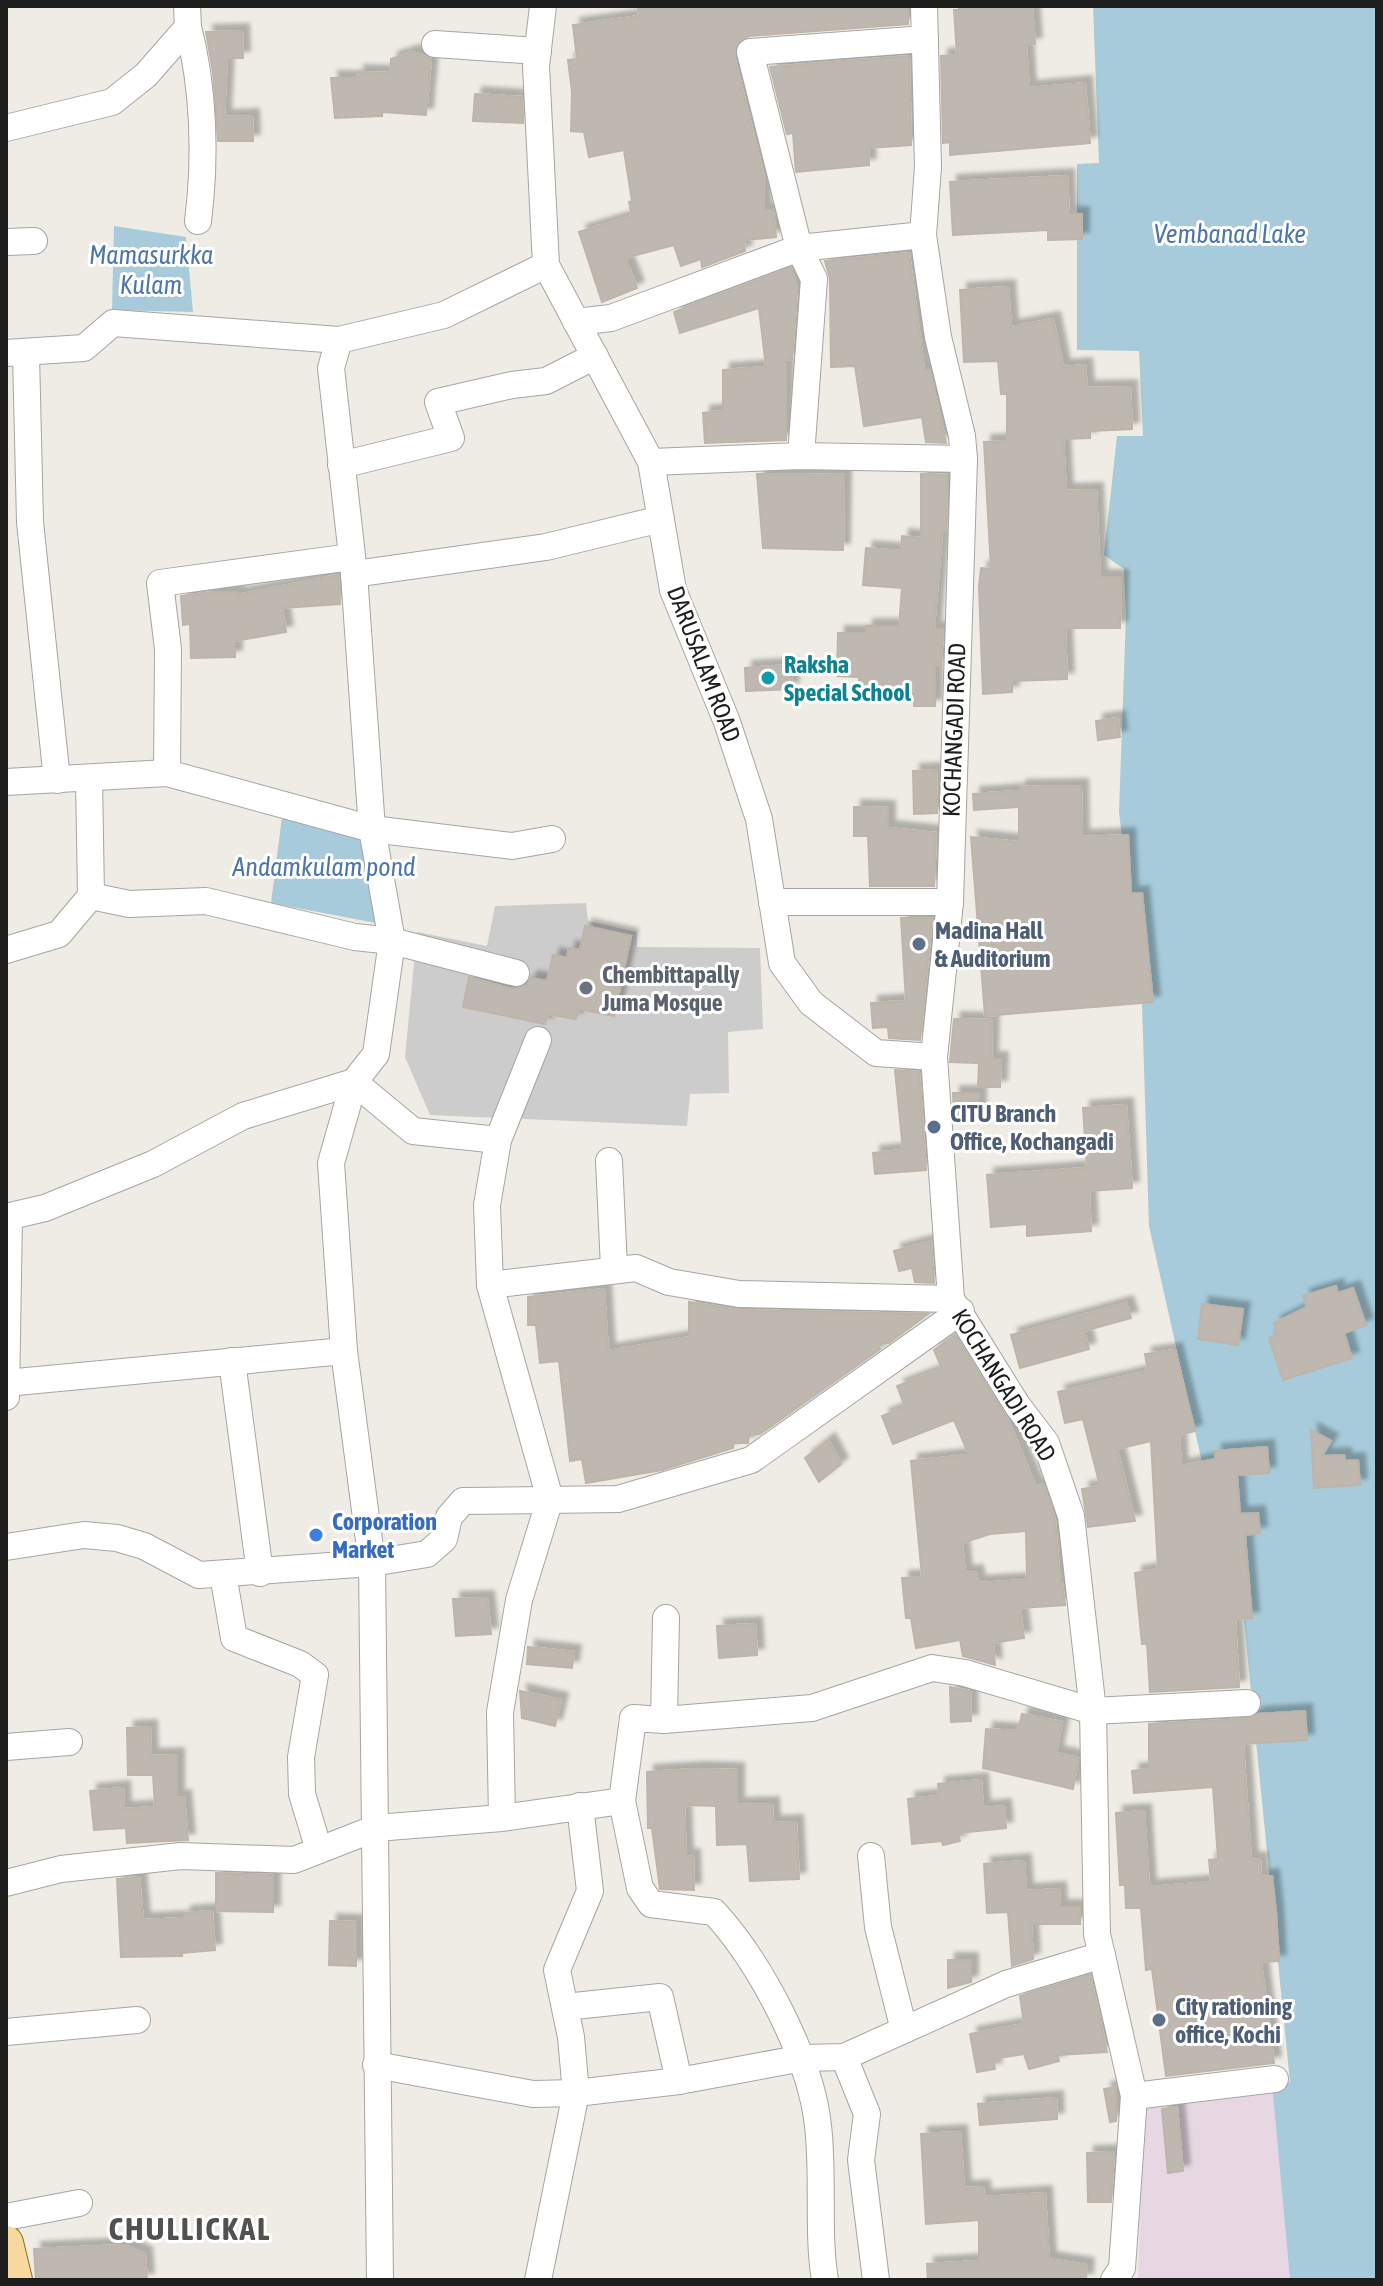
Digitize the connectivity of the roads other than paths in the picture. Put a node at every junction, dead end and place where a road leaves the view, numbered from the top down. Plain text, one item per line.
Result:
1 (543, 6) edge
2 (924, 6) edge
3 (187, 16) edge
4 (925, 39) junction
5 (435, 44) dead end
6 (538, 51) junction
7 (6, 128) edge
8 (198, 221) dead end
9 (923, 235) junction
10 (34, 241) dead end
11 (6, 242) edge
12 (799, 248) junction
13 (546, 265) junction
14 (576, 322) junction
15 (339, 340) junction
16 (16, 353) edge
17 (595, 356) junction
18 (801, 456) junction
19 (964, 459) junction
20 (651, 462) junction
21 (341, 465) junction
22 (661, 519) junction
23 (352, 566) junction
24 (167, 773) junction
25 (89, 778) junction
26 (57, 780) junction
27 (6, 782) edge
28 (372, 829) junction
29 (552, 839) dead end
30 (91, 896) junction
31 (772, 902) junction
32 (950, 902) junction
33 (392, 941) junction
34 (6, 950) edge
35 (516, 973) dead end
36 (538, 1040) dead end
37 (934, 1057) junction
38 (354, 1082) junction
39 (498, 1140) junction
40 (609, 1161) dead end
41 (8, 1217) edge
42 (614, 1268) junction
43 (490, 1285) junction
44 (956, 1305) junction
45 (344, 1351) junction
46 (232, 1361) junction
47 (6, 1383) edge
48 (6, 1401) edge
49 (550, 1499) junction
50 (6, 1547) edge
51 (372, 1563) junction
52 (260, 1573) junction
53 (223, 1574) junction
54 (666, 1618) dead end
55 (1247, 1703) dead end
56 (1093, 1711) junction
57 (664, 1720) junction
58 (69, 1742) dead end
59 (6, 1747) edge
60 (622, 1801) junction
61 (580, 1806) junction
62 (502, 1818) junction
63 (376, 1828) junction
64 (319, 1850) junction
65 (871, 1856) dead end
66 (6, 1883) edge
67 (1102, 1955) junction
68 (565, 2007) junction
69 (137, 2020) dead end
70 (904, 2030) junction
71 (6, 2032) edge
72 (844, 2057) junction
73 (803, 2058) junction
74 (376, 2065) junction
75 (1275, 2079) dead end
76 (679, 2081) junction
77 (576, 2093) junction
78 (1134, 2096) junction
79 (79, 2203) dead end
80 (6, 2217) edge
81 (6, 2243) edge
82 (15, 2280) edge
83 (380, 2280) edge
84 (538, 2280) edge
85 (825, 2280) edge
86 (876, 2280) edge
87 (1114, 2280) edge

1 - 6 street, DARUSALAM ROAD
2 - 4 street, KOCHANGADI ROAD
3 - 7 street
3 - 8 street
4 - 9 street, KOCHANGADI ROAD
4 - 12 street
5 - 6 street
6 - 13 street, DARUSALAM ROAD
9 - 12 street
9 - 19 street, KOCHANGADI ROAD
10 - 11 street
12 - 14 street
12 - 18 street
13 - 14 street, DARUSALAM ROAD
13 - 15 street
14 - 17 street, DARUSALAM ROAD
15 - 16 street
15 - 21 street
16 - 26 street
17 - 20 street, DARUSALAM ROAD
17 - 21 street
18 - 19 street
18 - 20 street
19 - 32 street, KOCHANGADI ROAD
20 - 22 street, DARUSALAM ROAD
21 - 23 street
22 - 23 street
22 - 31 street, DARUSALAM ROAD
23 - 24 street
23 - 28 street
24 - 25 street
24 - 28 street
25 - 26 street
25 - 30 street
26 - 27 street
28 - 29 street
28 - 33 street
30 - 33 street
30 - 34 street
31 - 32 street
31 - 37 street, DARUSALAM ROAD
32 - 37 street, KOCHANGADI ROAD
33 - 35 street
33 - 38 street
36 - 39 street
37 - 44 street, KOCHANGADI ROAD
38 - 39 street
38 - 41 street
38 - 45 street
39 - 43 street
40 - 42 street
41 - 47 street
42 - 43 street
42 - 44 street
43 - 49 street
44 - 49 street
44 - 56 street, KOCHANGADI ROAD
45 - 46 street
45 - 51 street
46 - 47 street
46 - 52 street
47 - 48 street
49 - 51 street
49 - 62 street
50 - 53 street
51 - 52 street
51 - 63 street
52 - 53 street
53 - 64 street
54 - 57 street
55 - 56 street
56 - 57 street
56 - 67 street, KOCHANGADI ROAD
57 - 60 street
58 - 59 street
60 - 61 street
60 - 73 street
61 - 62 street
61 - 68 street
62 - 63 street
63 - 64 street
63 - 74 street
64 - 66 street
65 - 70 street
67 - 70 street
67 - 78 street, KOCHANGADI ROAD
68 - 76 street
68 - 77 street
69 - 71 street
70 - 72 street
72 - 73 street
72 - 86 street
73 - 76 street
73 - 85 street
74 - 77 street
74 - 83 street
75 - 78 street
76 - 77 street
77 - 84 street
78 - 87 street, KOCHANGADI ROAD
79 - 80 street
81 - 82 main road

